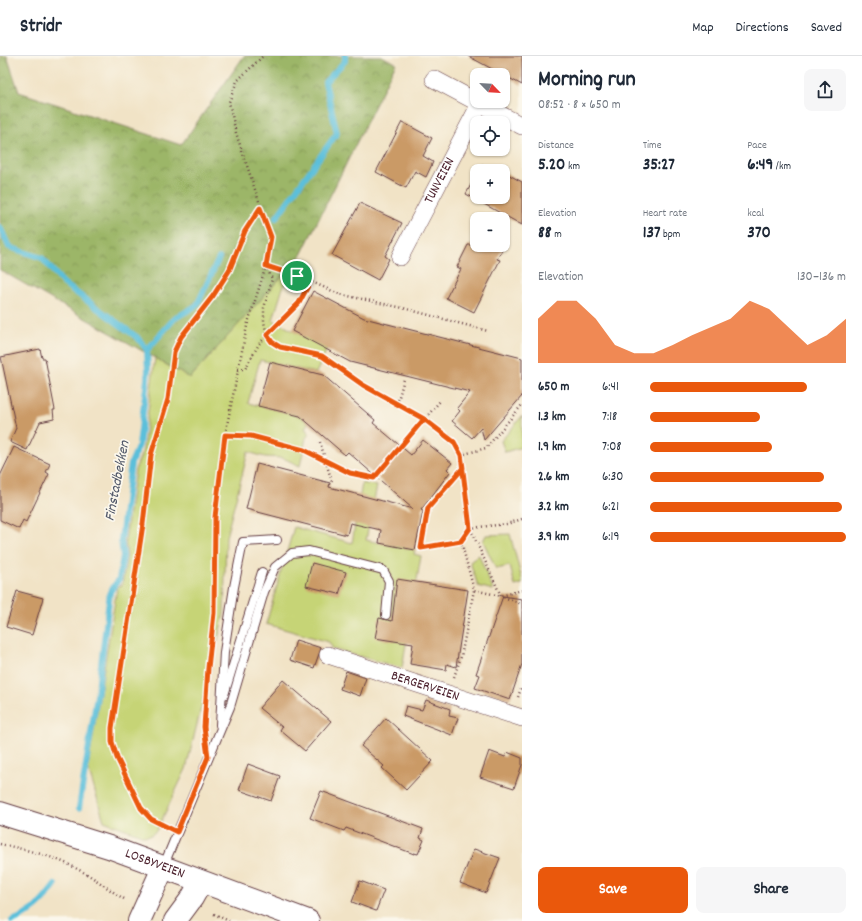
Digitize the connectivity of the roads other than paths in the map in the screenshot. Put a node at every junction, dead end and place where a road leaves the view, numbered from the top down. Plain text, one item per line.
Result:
1 (434, 79) dead end
2 (470, 99) edge
3 (478, 108) edge
4 (488, 108) edge
5 (522, 126) edge
6 (400, 257) dead end
7 (277, 540) dead end
8 (262, 572) dead end
9 (386, 615) dead end
10 (328, 655) dead end
11 (221, 704) junction
12 (522, 718) edge
13 (219, 732) junction
14 (0, 813) edge
15 (163, 868) junction
16 (201, 882) junction
17 (139, 921) edge
18 (175, 921) edge
19 (308, 921) edge

1 - 2 street
3 - 6 street, TUNVEIEN
4 - 5 street
7 - 11 lane
8 - 11 lane
9 - 13 lane
10 - 12 street, BERGERVEIEN
11 - 13 lane
13 - 15 lane
14 - 15 main road, LOSBYVEIEN
15 - 16 main road, LOSBYVEIEN
15 - 17 main road
16 - 18 main road
16 - 19 main road, LOSBYVEIEN

